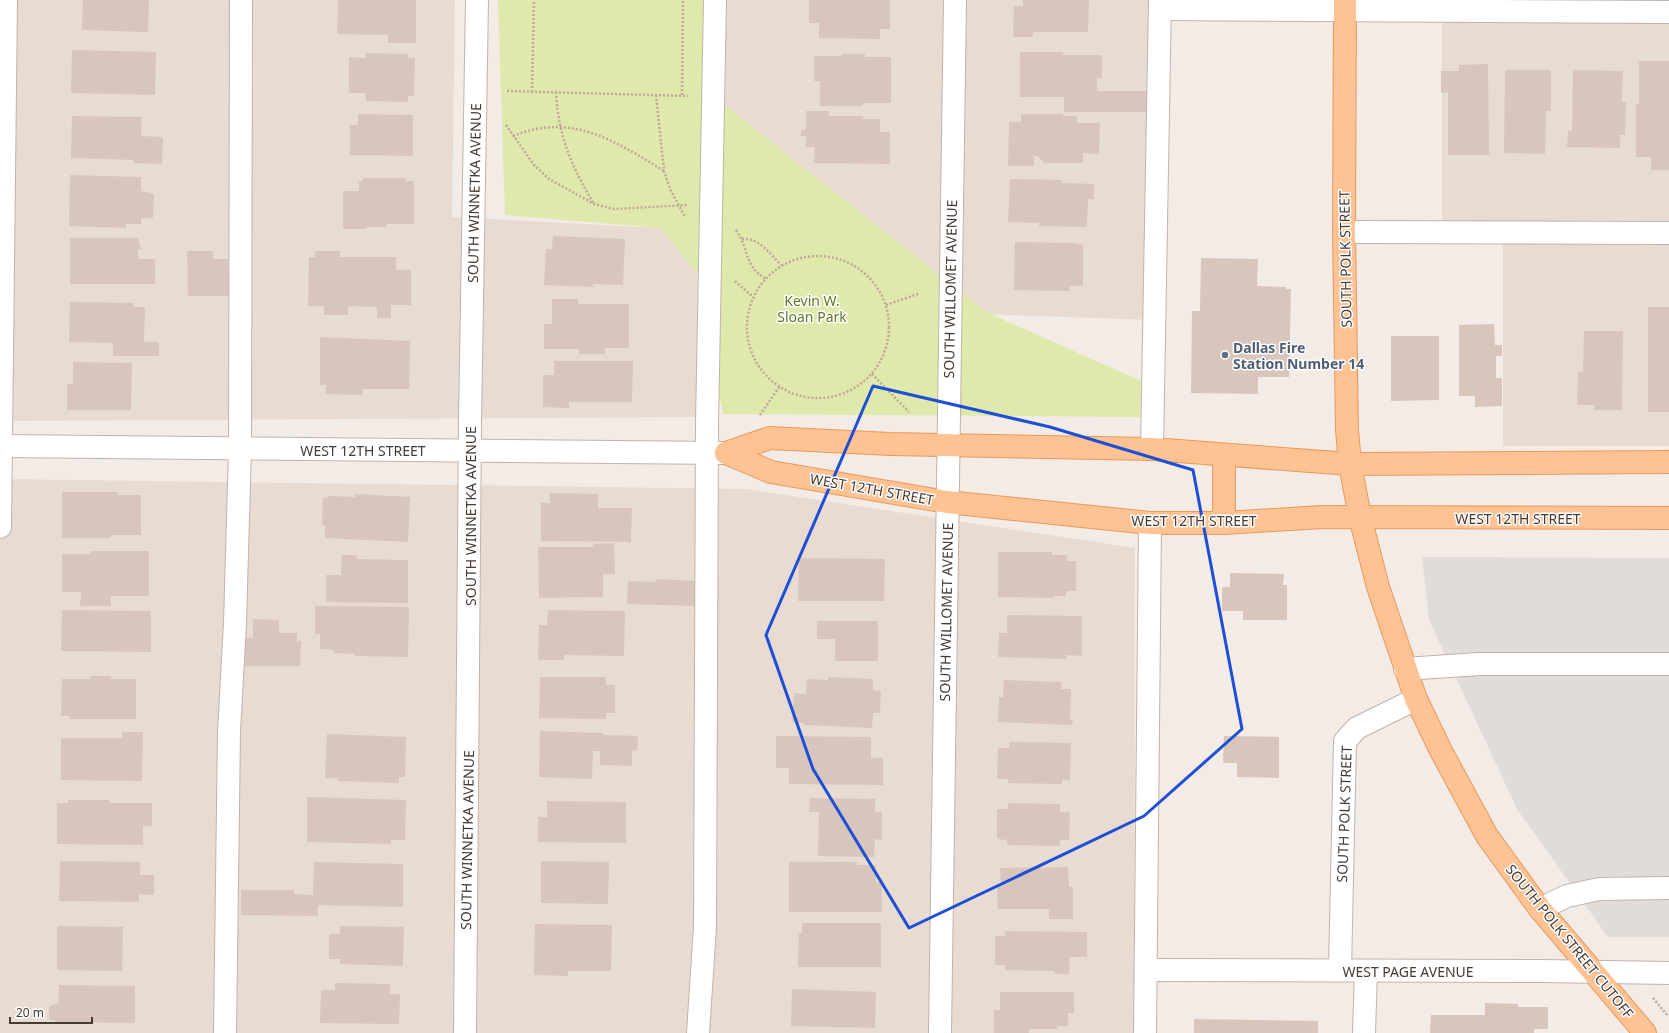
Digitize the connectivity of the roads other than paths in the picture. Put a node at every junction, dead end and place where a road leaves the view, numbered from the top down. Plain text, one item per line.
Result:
1 (6, 0) edge
2 (241, 0) edge
3 (477, 0) edge
4 (715, 0) edge
5 (955, 0) edge
6 (1160, 4) edge
7 (1345, 5) edge
8 (1669, 12) edge
9 (1344, 232) junction
10 (1669, 232) edge
11 (948, 445) junction
12 (1, 446) edge
13 (240, 449) junction
14 (470, 450) junction
15 (1152, 450) junction
16 (717, 452) junction
17 (1224, 455) junction
18 (1669, 462) edge
19 (1350, 464) junction
20 (947, 502) junction
21 (1360, 517) junction
22 (1669, 518) edge
23 (1150, 522) junction
24 (1224, 522) junction
25 (0, 527) edge
26 (1669, 664) edge
27 (1405, 669) junction
28 (1416, 699) junction
29 (1669, 888) edge
30 (1540, 909) junction
31 (1146, 970) junction
32 (1340, 970) junction
33 (1366, 971) junction
34 (1592, 972) junction
35 (1669, 974) edge
36 (225, 1033) edge
37 (465, 1033) edge
38 (698, 1033) edge
39 (940, 1033) edge
40 (1145, 1033) edge
41 (1364, 1033) edge
42 (1645, 1033) edge

1 - 12 street
2 - 13 street
3 - 14 street, SOUTH WINNETKA AVENUE
4 - 16 street
5 - 11 street, SOUTH WILLOMET AVENUE
6 - 7 street
6 - 15 street
7 - 8 street
7 - 9 main road, SOUTH POLK STREET
9 - 10 street
9 - 19 main road, SOUTH POLK STREET
11 - 15 main road, WEST 12TH STREET
11 - 16 main road, WEST 12TH STREET
11 - 20 street, SOUTH WILLOMET AVENUE
12 - 13 street, WEST 12TH STREET
12 - 25 street
13 - 14 street, WEST 12TH STREET
13 - 36 street
14 - 16 street, WEST 12TH STREET
14 - 37 street, SOUTH WINNETKA AVENUE
15 - 17 main road, WEST 12TH STREET
16 - 20 main road, WEST 12TH STREET
16 - 38 street
17 - 19 main road, WEST 12TH STREET
17 - 24 main road
18 - 19 main road, WEST 12TH STREET
19 - 21 main road, SOUTH POLK STREET
20 - 23 main road, WEST 12TH STREET
20 - 39 street, SOUTH WILLOMET AVENUE
21 - 22 main road, WEST 12TH STREET
21 - 24 main road, WEST 12TH STREET
21 - 27 main road, SOUTH POLK STREET CUTOFF
23 - 24 main road, WEST 12TH STREET
23 - 31 street
26 - 27 street
27 - 28 main road, SOUTH POLK STREET CUTOFF
28 - 30 main road, SOUTH POLK STREET CUTOFF
28 - 32 street, SOUTH POLK STREET
29 - 30 street
30 - 34 main road, SOUTH POLK STREET CUTOFF
31 - 32 street, WEST PAGE AVENUE
31 - 40 street
32 - 33 street, WEST PAGE AVENUE
33 - 34 street, WEST PAGE AVENUE
33 - 41 street
34 - 35 street, WEST PAGE AVENUE
34 - 42 main road, SOUTH POLK STREET CUTOFF

